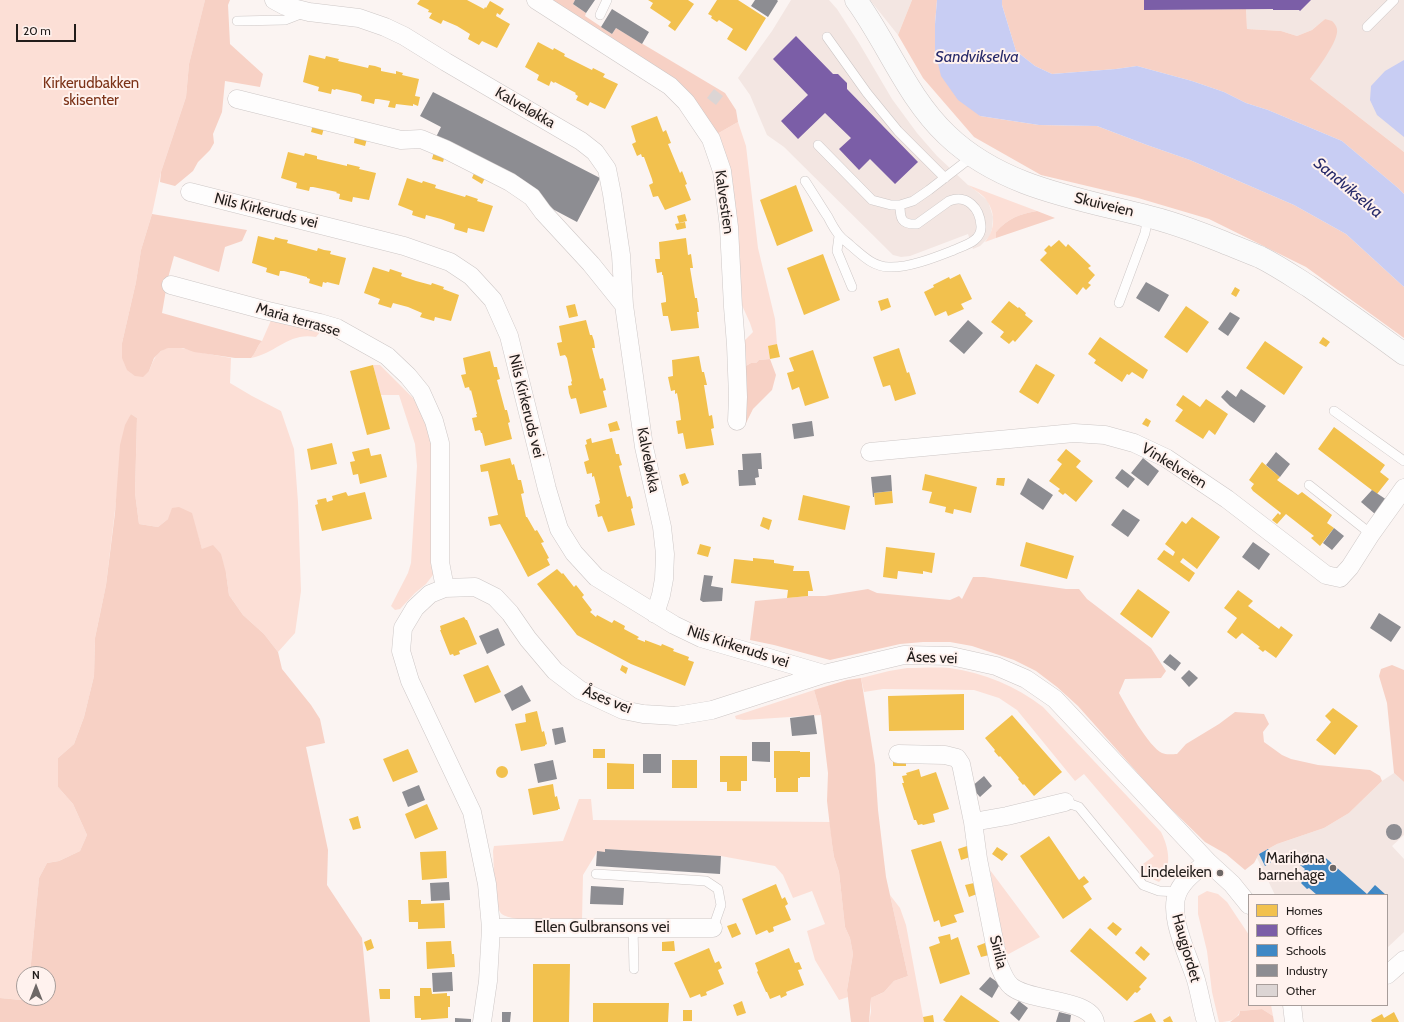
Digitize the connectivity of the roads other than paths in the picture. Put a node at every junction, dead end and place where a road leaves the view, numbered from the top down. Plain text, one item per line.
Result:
1 (274, 0) edge
2 (536, 0) edge
3 (607, 0) edge
4 (856, 0) edge
5 (1394, 0) edge
6 (308, 12) junction
7 (600, 14) dead end
8 (237, 20) dead end
9 (1367, 27) dead end
10 (827, 37) dead end
11 (237, 99) dead end
12 (818, 145) dead end
13 (972, 156) junction
14 (945, 178) junction
15 (805, 181) dead end
16 (190, 192) dead end
17 (900, 205) junction
18 (1148, 216) junction
19 (839, 236) junction
20 (172, 285) dead end
21 (852, 287) dead end
22 (1119, 303) dead end
23 (624, 305) junction
24 (1404, 354) edge
25 (1334, 410) dead end
26 (737, 420) dead end
27 (870, 452) dead end
28 (1404, 461) edge
29 (1309, 485) dead end
30 (1404, 488) edge
31 (1371, 534) junction
32 (445, 588) junction
33 (655, 614) junction
34 (824, 674) junction
35 (898, 754) dead end
36 (1066, 802) joint
37 (973, 822) junction
38 (1208, 862) junction
39 (596, 874) dead end
40 (1178, 892) junction
41 (1248, 904) edge
42 (491, 928) junction
43 (633, 928) junction
44 (713, 928) joint
45 (1404, 960) edge
46 (634, 969) dead end
47 (1388, 974) edge
48 (1292, 1006) edge
49 (482, 1022) edge
50 (1096, 1022) edge
51 (1206, 1022) edge
52 (1294, 1022) edge

1 - 6 street
2 - 26 street, Kalvestien
3 - 7 lane
4 - 13 main road, Skuiveien
5 - 9 lane
6 - 8 lane
6 - 23 street, Kalveløkka
10 - 14 lane
11 - 23 street
12 - 17 lane
13 - 14 lane
13 - 18 main road, Skuiveien
14 - 17 lane
15 - 19 lane
16 - 33 street, Nils Kirkeruds vei
17 - 19 lane
18 - 22 lane
18 - 24 main road, Skuiveien
19 - 21 lane
20 - 32 street, Maria terrasse
23 - 33 street, Kalveløkka
25 - 28 lane
27 - 31 street, Vinkelveien
29 - 31 lane
30 - 31 street, Vinkelveien
32 - 34 street, Åses vei
32 - 42 street, Åses vei
33 - 34 street, Nils Kirkeruds vei
34 - 38 street, Åses vei
35 - 37 street, Sirilia
36 - 37 street
36 - 40 lane
37 - 50 street, Sirilia
38 - 40 street, Haugjordet
38 - 41 street, Åses vei
39 - 44 lane
40 - 51 street, Haugjordet
42 - 43 street, Ellen Gulbransons vei
42 - 49 street, Åses vei
43 - 44 street, Ellen Gulbransons vei
43 - 46 lane
45 - 47 street
48 - 52 street

